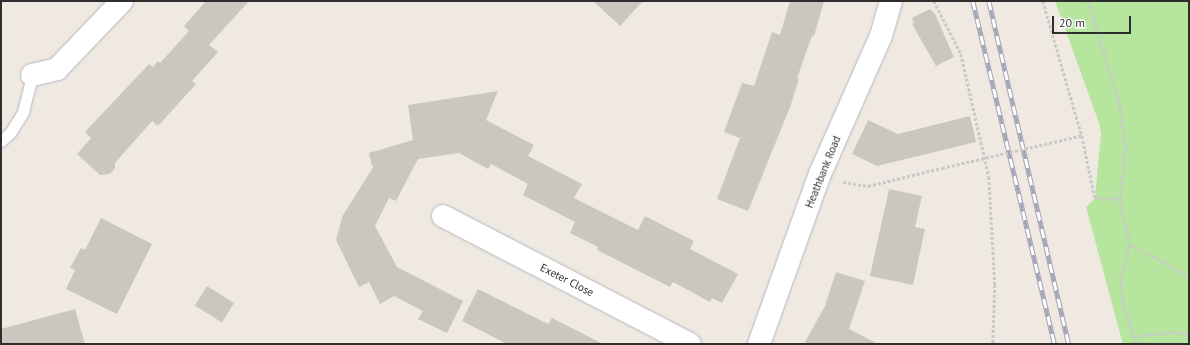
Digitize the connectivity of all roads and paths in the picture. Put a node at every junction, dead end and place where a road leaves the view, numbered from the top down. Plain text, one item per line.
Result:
1 (122, 1) edge
2 (890, 1) edge
3 (934, 1) edge
4 (1043, 1) edge
5 (1088, 1) edge
6 (32, 75) joint
7 (1080, 136) junction
8 (1, 141) edge
9 (840, 181) dead end
10 (1120, 199) junction
11 (443, 216) dead end
12 (1130, 244) junction
13 (1189, 276) edge
14 (1189, 335) edge
15 (1134, 336) junction
16 (690, 344) edge
17 (759, 344) edge
18 (993, 344) edge
19 (1137, 344) edge

1 - 6 street
2 - 17 street, Heathbank Road
3 - 18 path
4 - 7 path
5 - 10 path
6 - 8 lane
7 - 9 path, bridge
7 - 10 path
10 - 12 path
11 - 16 street, Exeter Close
12 - 13 path
12 - 15 path
14 - 15 path
15 - 19 path

